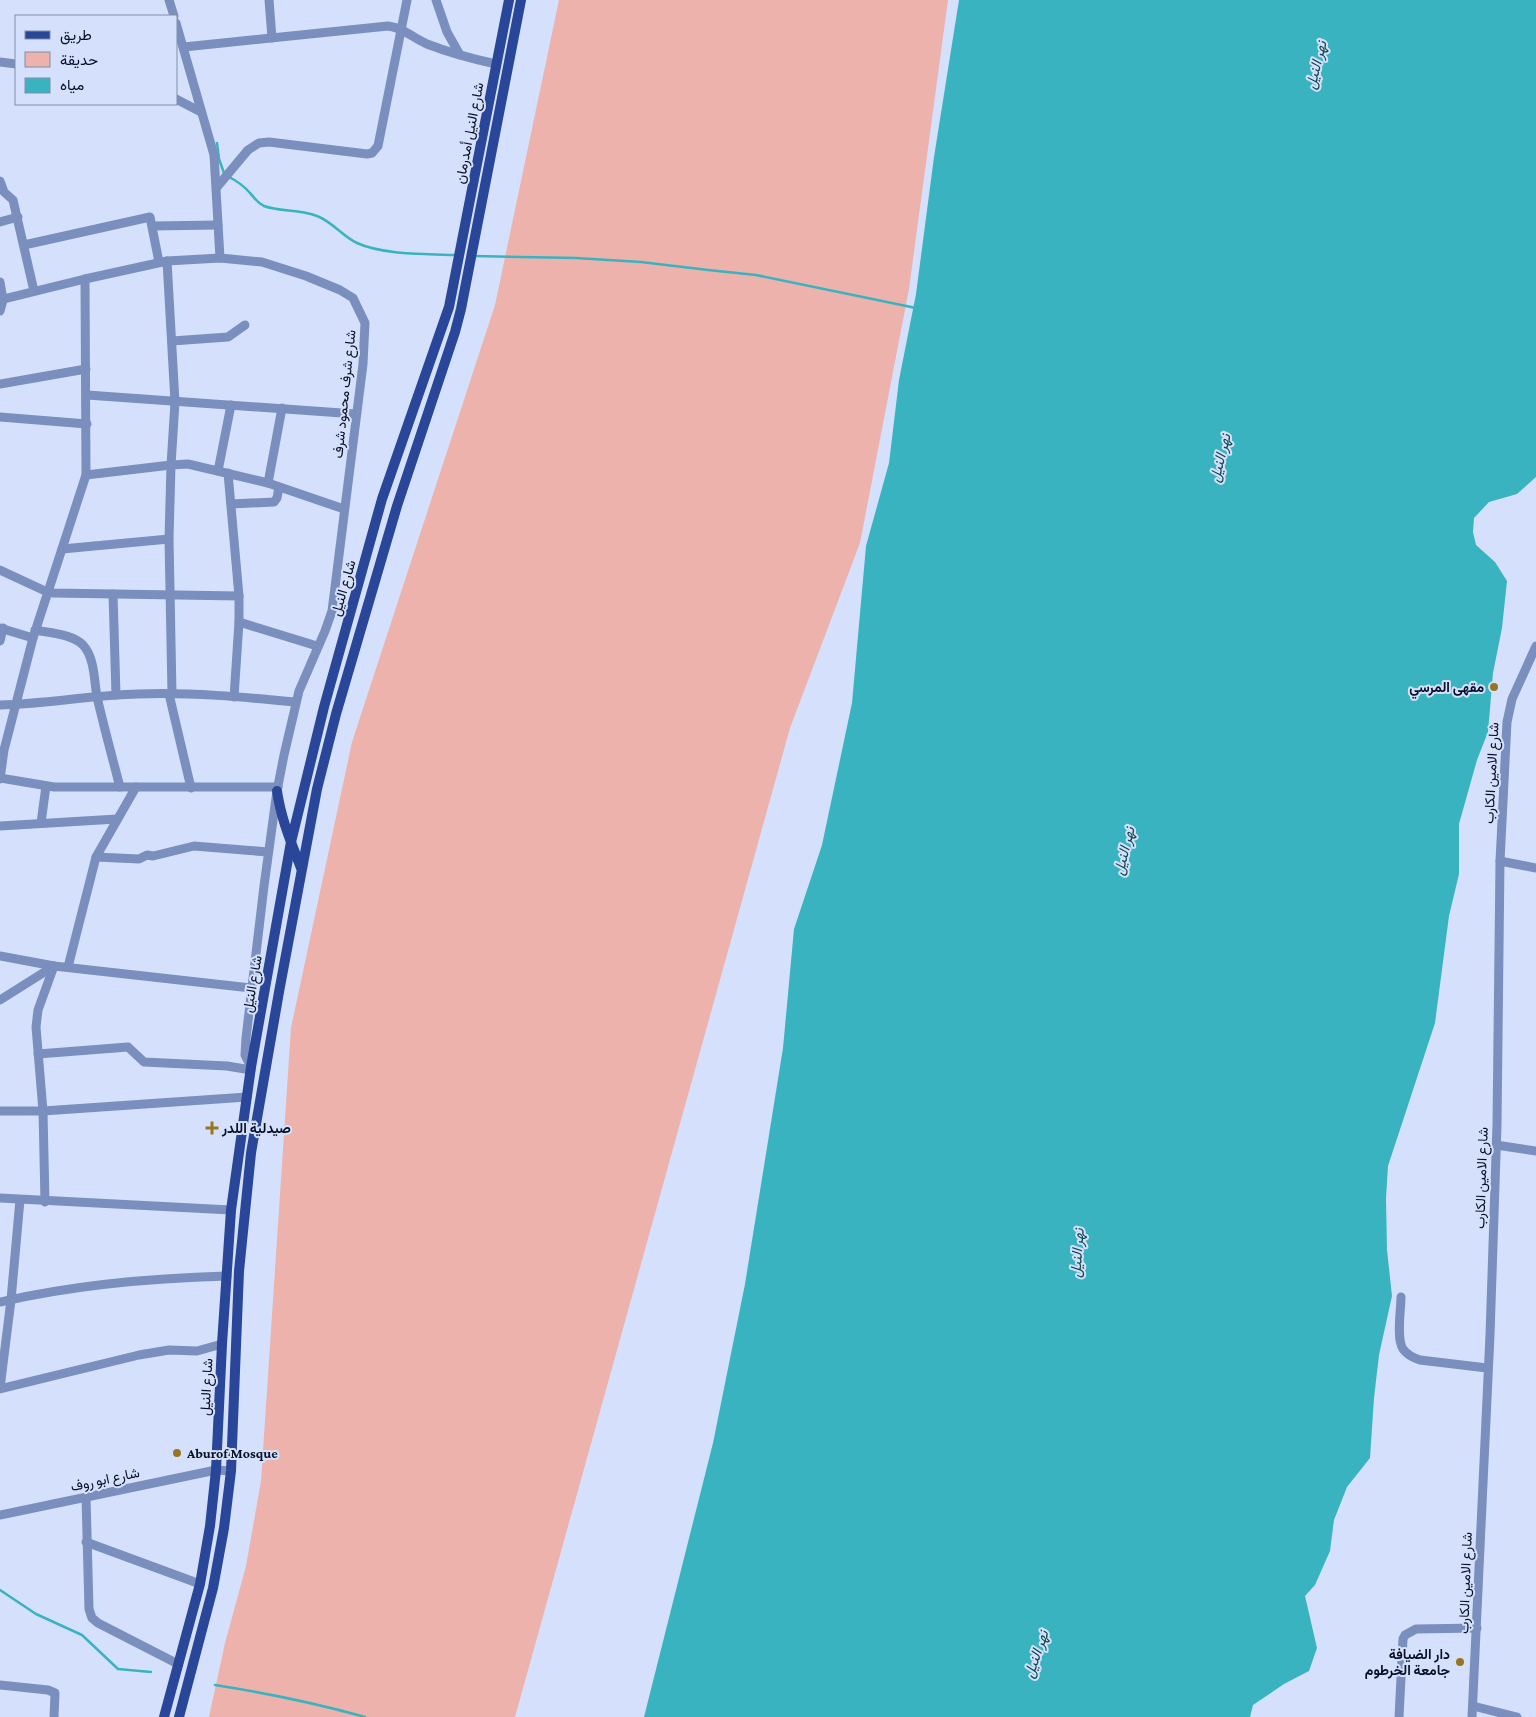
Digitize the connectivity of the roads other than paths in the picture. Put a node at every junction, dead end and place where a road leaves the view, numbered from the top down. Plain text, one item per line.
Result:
1 (169, 0) edge
2 (269, 0) edge
3 (407, 0) edge
4 (436, 0) edge
5 (509, 0) edge
6 (520, 0) edge
7 (174, 15) edge
8 (178, 29) edge
9 (401, 29) junction
10 (272, 38) junction
11 (184, 47) junction
12 (460, 55) junction
13 (0, 62) edge
14 (15, 64) edge
15 (496, 64) junction
16 (178, 100) edge
17 (201, 112) junction
18 (0, 181) edge
19 (217, 187) junction
20 (18, 217) junction
21 (0, 222) edge
22 (218, 225) junction
23 (153, 226) junction
24 (24, 245) junction
25 (220, 258) junction
26 (163, 261) junction
27 (457, 272) joint
28 (85, 279) junction
29 (0, 282) edge
30 (34, 291) junction
31 (1, 300) edge
32 (0, 311) edge
33 (245, 325) dead end
34 (172, 341) junction
35 (86, 368) junction
36 (0, 384) edge
37 (87, 395) junction
38 (175, 402) junction
39 (231, 405) junction
40 (282, 408) junction
41 (356, 414) junction
42 (0, 417) edge
43 (86, 424) junction
44 (171, 465) junction
45 (218, 471) junction
46 (228, 473) junction
47 (86, 475) junction
48 (268, 483) junction
49 (280, 487) junction
50 (231, 504) junction
51 (344, 509) junction
52 (169, 538) junction
53 (62, 549) junction
54 (0, 570) edge
55 (47, 592) junction
56 (113, 594) junction
57 (170, 595) junction
58 (239, 596) junction
59 (239, 622) junction
60 (1, 628) edge
61 (34, 634) junction
62 (0, 641) edge
63 (317, 646) junction
64 (1536, 646) edge
65 (171, 694) junction
66 (116, 695) junction
67 (97, 697) junction
68 (234, 697) junction
69 (295, 702) junction
70 (0, 705) edge
71 (14, 705) junction
72 (2, 750) edge
73 (0, 778) edge
74 (46, 786) junction
75 (120, 787) junction
76 (136, 787) junction
77 (191, 788) junction
78 (277, 789) junction
79 (117, 819) junction
80 (41, 823) junction
81 (0, 826) edge
82 (291, 842) junction
83 (268, 852) junction
84 (96, 857) junction
85 (1500, 861) junction
86 (1536, 868) edge
87 (302, 869) junction
88 (0, 956) edge
89 (54, 966) junction
90 (68, 967) junction
91 (251, 988) junction
92 (0, 1000) edge
93 (38, 1054) junction
94 (251, 1068) junction
95 (247, 1097) junction
96 (0, 1111) edge
97 (43, 1111) junction
98 (1496, 1145) junction
99 (1536, 1151) edge
100 (0, 1198) edge
101 (20, 1200) junction
102 (45, 1202) junction
103 (231, 1210) junction
104 (226, 1276) junction
105 (1402, 1297) dead end
106 (11, 1300) junction
107 (0, 1302) edge
108 (222, 1344) junction
109 (1487, 1368) junction
110 (0, 1388) edge
111 (216, 1470) junction
112 (231, 1471) junction
113 (86, 1497) junction
114 (0, 1515) edge
115 (86, 1542) junction
116 (200, 1584) junction
117 (1477, 1628) junction
118 (178, 1664) junction
119 (0, 1684) edge
120 (1473, 1706) junction
121 (54, 1717) edge
122 (164, 1717) edge
123 (179, 1717) edge
124 (1399, 1717) edge
125 (1472, 1717) edge
126 (1517, 1717) edge

1 - 7 street
2 - 10 street
3 - 9 street
4 - 12 street
5 - 15 main road, شارع النيل أمدرمان
6 - 87 main road, شارع النيل
8 - 11 street
9 - 10 street
9 - 12 street
9 - 19 street
10 - 11 street
11 - 17 street
12 - 15 street
13 - 14 street
15 - 27 main road, شارع النيل أمدرمان
16 - 17 street
17 - 19 street
18 - 20 street
19 - 22 street
20 - 21 street
20 - 24 street
22 - 23 street
22 - 25 street
23 - 24 street
23 - 26 street
24 - 30 street
25 - 26 street, شارع شرف محمود شرف
25 - 41 street, شارع شرف محمود شرف
26 - 28 street, شارع شرف محمود شرف
26 - 34 street
27 - 82 main road, شارع النيل
28 - 30 street, شارع شرف محمود شرف
28 - 35 street
29 - 31 street
30 - 31 street, شارع شرف محمود شرف
31 - 32 street
33 - 34 street
34 - 38 street
35 - 36 street
35 - 37 street
37 - 38 street
37 - 43 street
38 - 39 street
38 - 44 street
39 - 40 street
39 - 45 street
40 - 41 street
40 - 48 street
41 - 51 street, شارع شرف محمود شرف
42 - 43 street
43 - 47 street
44 - 45 street
44 - 47 street
44 - 52 street
45 - 46 street
46 - 48 street
46 - 50 street
47 - 53 street
48 - 49 street
49 - 50 street
49 - 51 street
50 - 58 street
51 - 63 street, شارع شرف محمود شرف
52 - 53 street
52 - 57 street
53 - 55 street
54 - 55 street
55 - 56 street
55 - 61 street
56 - 57 street
56 - 66 street
57 - 58 street
57 - 65 street
58 - 59 street
59 - 63 street
59 - 68 street
60 - 61 street
60 - 62 street
61 - 67 street
61 - 71 street
63 - 69 street, شارع شرف محمود شرف
64 - 85 street, شارع الامين الكارب
65 - 66 street
65 - 68 street
65 - 77 street
66 - 67 street
67 - 71 street
67 - 75 street
68 - 69 street
69 - 78 street, شارع شرف محمود شرف
70 - 71 street
71 - 72 street
72 - 73 street
73 - 74 street
74 - 75 street
74 - 80 street
75 - 76 street
76 - 77 street
76 - 79 street
77 - 78 street
78 - 82 main road
78 - 83 street, شارع شرف محمود شرف
79 - 80 street
79 - 84 street
80 - 81 street
82 - 87 main road
82 - 94 main road, شارع النيل
83 - 84 street
83 - 91 street, شارع شرف محمود شرف
84 - 90 street
85 - 86 street
85 - 98 street, شارع الامين الكارب
87 - 112 main road, شارع النيل
88 - 89 street
89 - 90 street
89 - 92 street
89 - 93 street
90 - 91 street
91 - 94 street, شارع شرف محمود شرف
93 - 94 street
93 - 97 street
94 - 95 main road, شارع النيل
95 - 97 street
95 - 103 main road, شارع النيل
96 - 97 street
97 - 102 street
98 - 99 street
98 - 109 street, شارع الامين الكارب
100 - 101 street
101 - 102 street
101 - 106 street
102 - 103 street
103 - 104 main road, شارع النيل
104 - 106 street
104 - 108 main road, شارع النيل
105 - 109 street
106 - 107 street
106 - 110 street
108 - 110 street
108 - 111 main road, شارع النيل
109 - 117 street, شارع الامين الكارب
111 - 112 street, شارع ابو روف
111 - 113 street, شارع ابو روف
111 - 116 main road, شارع النيل
112 - 123 main road, شارع النيل
113 - 114 street, شارع ابو روف
113 - 115 street
115 - 116 street
115 - 118 street
116 - 118 main road, شارع النيل
117 - 120 street, شارع الامين الكارب
117 - 124 street
118 - 122 main road, شارع النيل
119 - 121 street
120 - 125 street, شارع الامين الكارب
120 - 126 street

